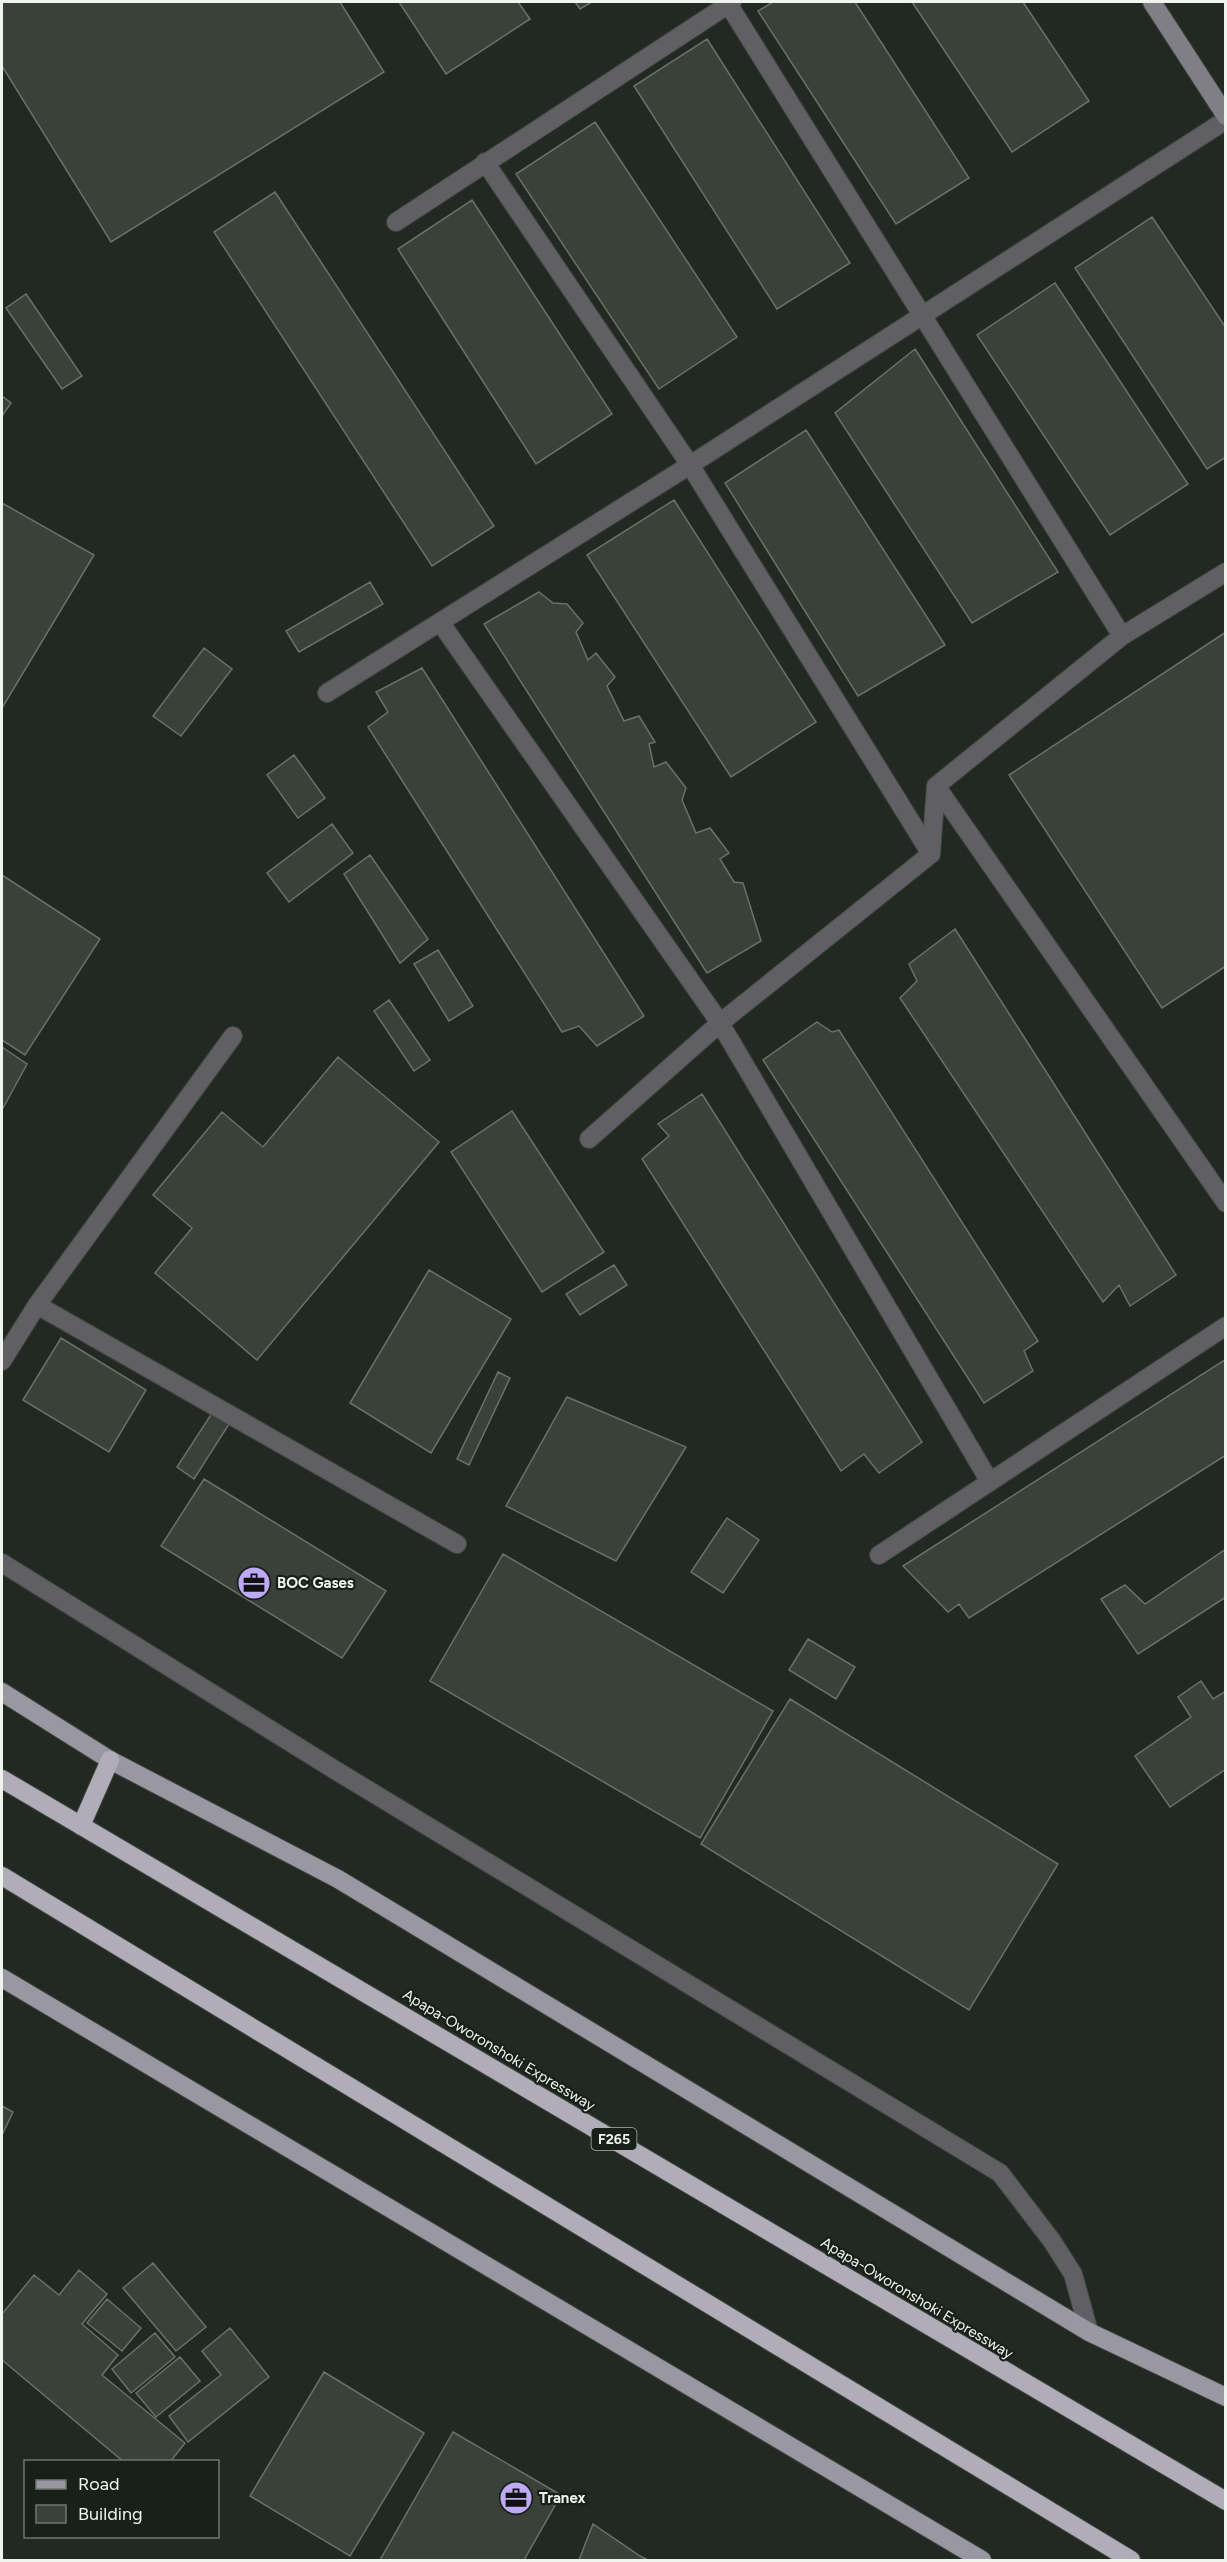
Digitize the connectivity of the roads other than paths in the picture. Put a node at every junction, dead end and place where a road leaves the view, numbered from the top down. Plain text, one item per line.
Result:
1 (729, 2) edge
2 (1152, 2) edge
3 (1226, 118) edge
4 (485, 162) junction
5 (396, 222) dead end
6 (923, 315) junction
7 (690, 465) junction
8 (1226, 572) edge
9 (440, 622) junction
10 (1122, 636) junction
11 (327, 693) dead end
12 (936, 786) junction
13 (931, 854) junction
14 (720, 1023) junction
15 (233, 1036) dead end
16 (589, 1139) dead end
17 (1226, 1203) edge
18 (37, 1305) junction
19 (1226, 1326) edge
20 (2, 1361) edge
21 (990, 1482) junction
22 (458, 1544) dead end
23 (879, 1555) dead end
24 (2, 1563) edge
25 (2, 1692) edge
26 (110, 1760) junction
27 (2, 1779) edge
28 (81, 1826) junction
29 (2, 1876) edge
30 (2, 1978) edge
31 (1089, 2332) junction
32 (1226, 2397) edge
33 (1226, 2500) edge
34 (982, 2560) edge
35 (1131, 2560) edge

1 - 4 lane
1 - 6 lane
2 - 3 street
3 - 6 lane
4 - 5 lane
4 - 7 lane
6 - 7 lane
6 - 10 lane
7 - 9 lane
7 - 13 lane
8 - 10 lane
9 - 11 lane
9 - 14 lane
10 - 12 lane
12 - 13 lane
12 - 17 lane
13 - 14 lane
14 - 16 lane
14 - 21 lane
15 - 18 lane
18 - 20 lane
18 - 22 lane
19 - 21 lane
21 - 23 lane
24 - 31 lane
25 - 26 main road
26 - 28 highway
26 - 31 main road
27 - 28 highway, Apapa-Oworonshoki Expressway / F265
28 - 33 highway, Apapa-Oworonshoki Expressway / F265
29 - 35 highway
30 - 34 main road
31 - 32 main road

